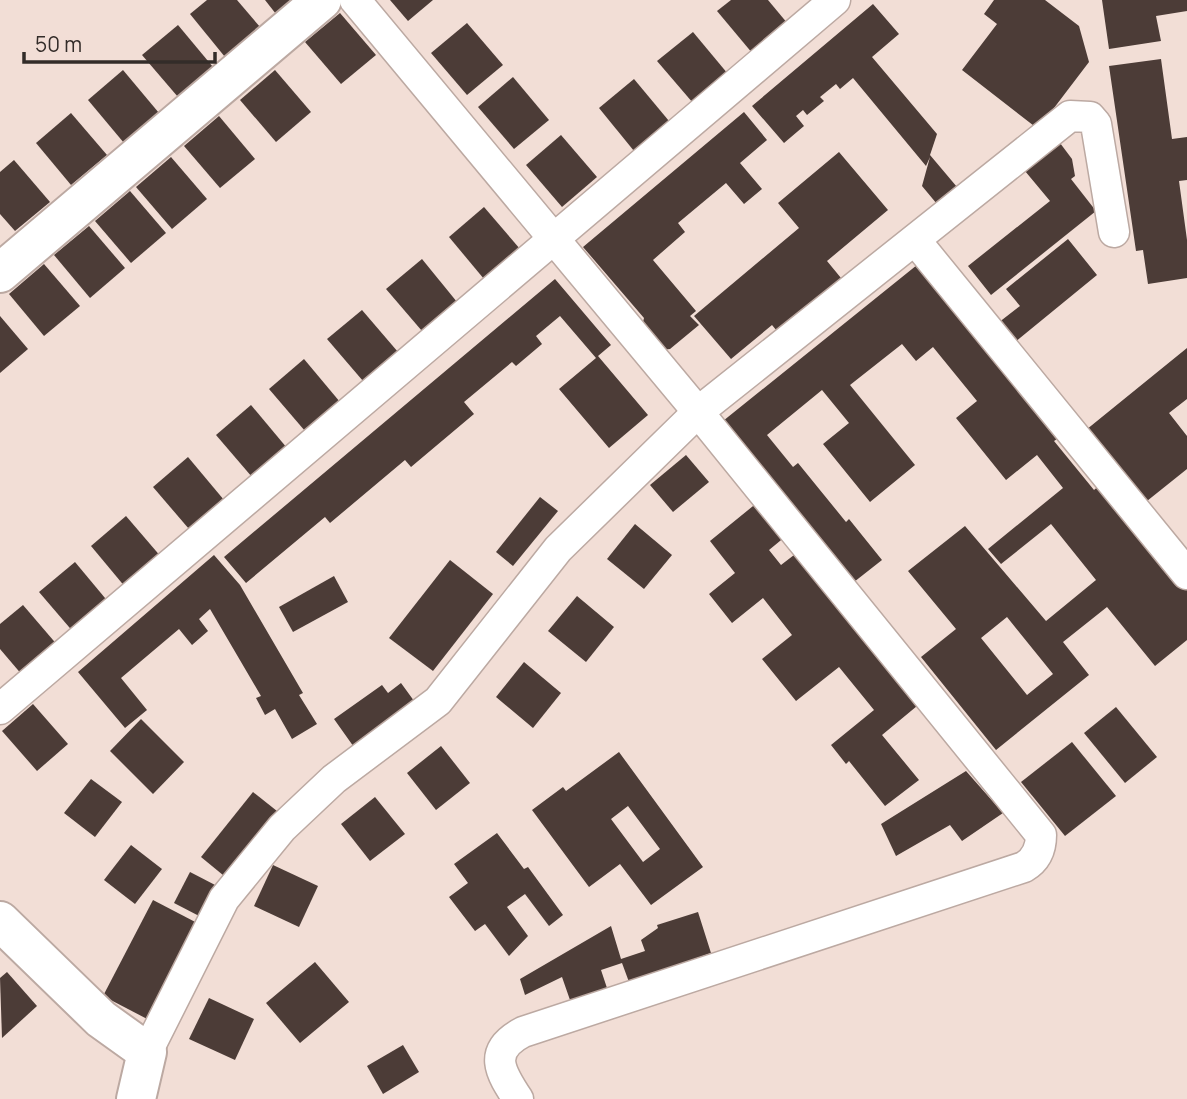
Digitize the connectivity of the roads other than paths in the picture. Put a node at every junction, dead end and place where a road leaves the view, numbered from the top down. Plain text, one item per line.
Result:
1 (321, 0) edge
2 (355, 0) edge
3 (835, 0) edge
4 (1114, 232) dead end
5 (553, 240) junction
6 (915, 240) junction
7 (0, 273) edge
8 (698, 412) junction
9 (1187, 574) edge
10 (0, 709) edge
11 (0, 921) edge
12 (147, 1052) junction
13 (136, 1099) edge
14 (519, 1099) edge

1 - 7 street
2 - 5 street
3 - 5 street
4 - 6 street
5 - 8 street
5 - 10 street
6 - 8 street
6 - 9 street
8 - 12 street
8 - 14 street
11 - 12 street
12 - 13 street

